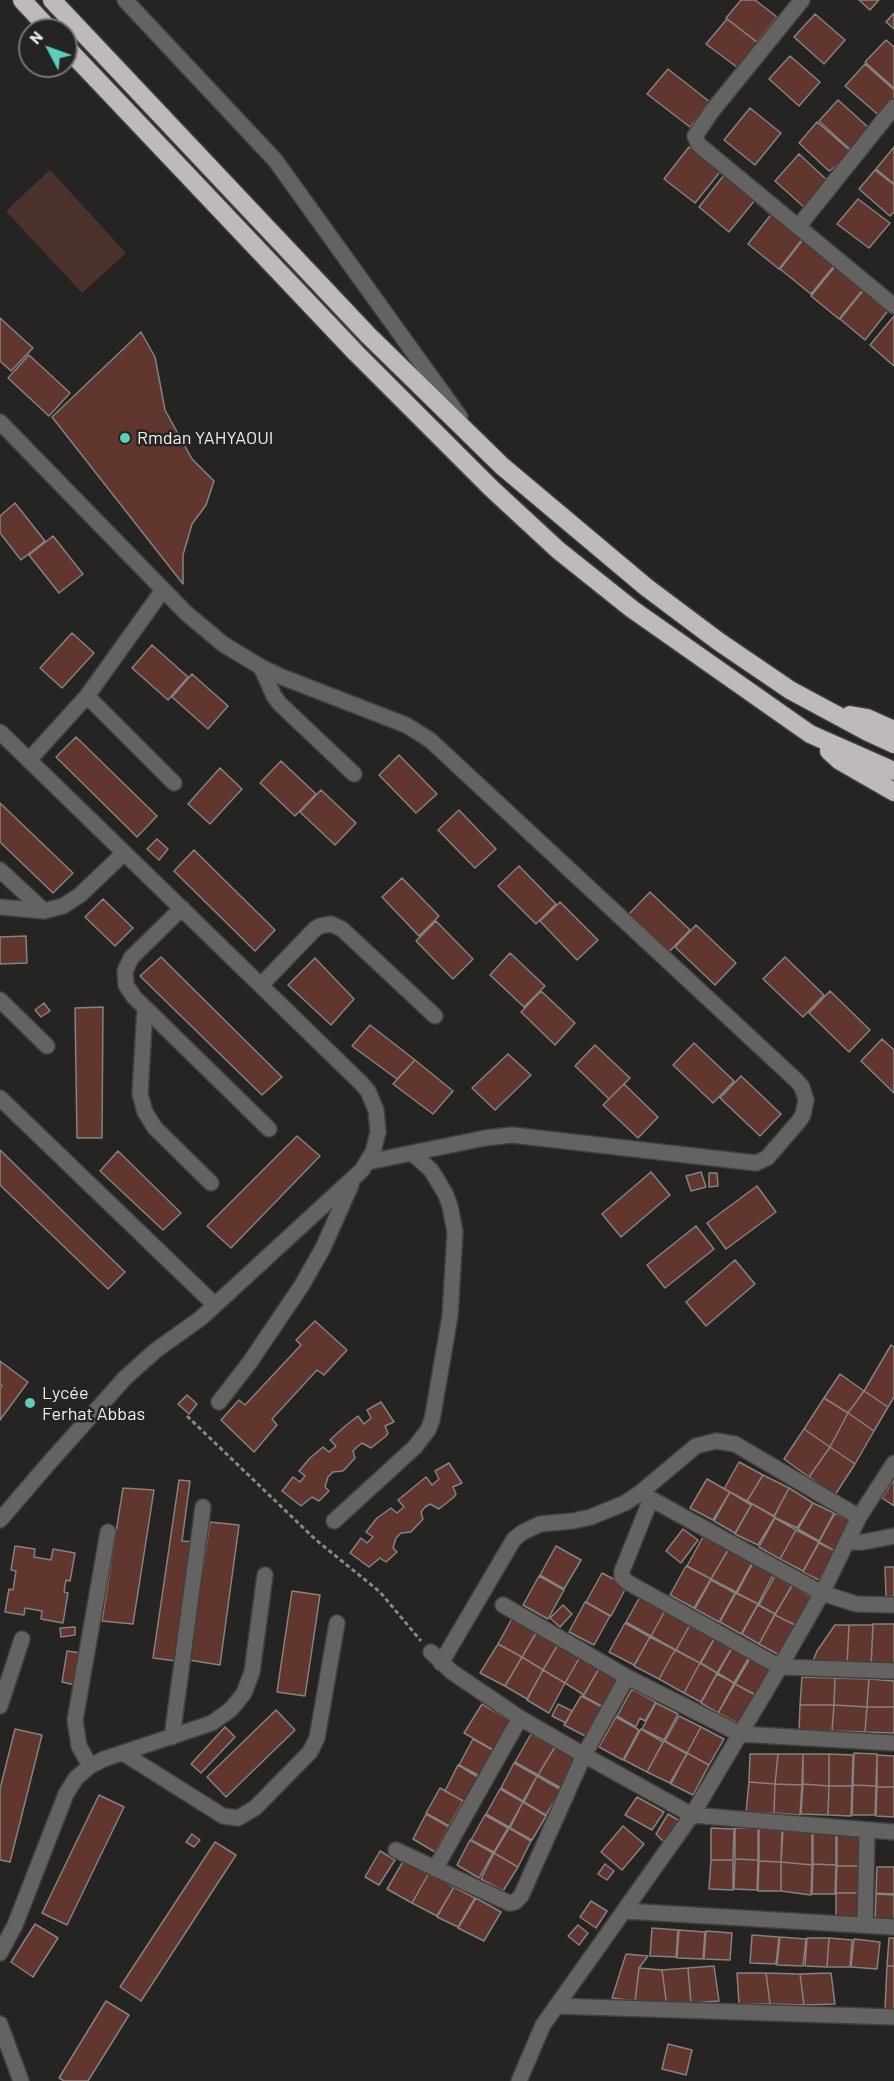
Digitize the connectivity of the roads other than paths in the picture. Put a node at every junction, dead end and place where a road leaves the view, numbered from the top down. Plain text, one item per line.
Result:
1 (22, 0) edge
2 (52, 0) edge
3 (125, 0) edge
4 (802, 0) edge
5 (39, 18) edge
6 (78, 60) edge
7 (894, 107) edge
8 (798, 227) junction
9 (894, 306) edge
10 (0, 422) edge
11 (481, 446) junction
12 (163, 590) junction
13 (261, 667) junction
14 (87, 696) junction
15 (824, 709) junction
16 (894, 730) edge
17 (0, 732) edge
18 (810, 734) junction
19 (894, 744) edge
20 (29, 760) junction
21 (894, 771) edge
22 (354, 774) dead end
23 (174, 783) dead end
24 (894, 792) edge
25 (124, 853) junction
26 (0, 870) edge
27 (0, 907) edge
28 (182, 908) junction
29 (44, 911) junction
30 (261, 985) junction
31 (0, 1000) edge
32 (145, 1008) junction
33 (435, 1016) dead end
34 (47, 1046) dead end
35 (0, 1098) edge
36 (269, 1129) dead end
37 (412, 1153) junction
38 (368, 1162) junction
39 (354, 1178) junction
40 (211, 1183) dead end
41 (214, 1305) junction
42 (219, 1402) dead end
43 (894, 1463) edge
44 (645, 1496) junction
45 (203, 1507) dead end
46 (859, 1517) junction
47 (0, 1520) edge
48 (334, 1521) dead end
49 (108, 1532) dead end
50 (894, 1536) edge
51 (847, 1542) junction
52 (265, 1575) dead end
53 (822, 1593) junction
54 (503, 1605) dead end
55 (894, 1605) edge
56 (337, 1623) dead end
57 (22, 1639) dead end
58 (780, 1667) junction
59 (894, 1671) edge
60 (627, 1677) junction
61 (0, 1706) edge
62 (520, 1718) junction
63 (740, 1734) junction
64 (172, 1737) junction
65 (894, 1743) edge
66 (123, 1753) junction
67 (584, 1755) junction
68 (90, 1766) junction
69 (692, 1815) junction
70 (867, 1830) junction
71 (894, 1832) edge
72 (396, 1850) dead end
73 (435, 1869) junction
74 (624, 1911) junction
75 (865, 1926) junction
76 (894, 1927) edge
77 (0, 1953) edge
78 (556, 2006) junction
79 (894, 2017) edge
80 (0, 2024) edge
81 (21, 2081) edge
82 (519, 2081) edge

1 - 5 highway
2 - 11 highway
3 - 11 street
4 - 8 street
6 - 18 highway
7 - 8 street
8 - 9 street
10 - 12 street
11 - 15 highway
12 - 13 street
12 - 14 street
13 - 22 street
13 - 37 street
14 - 20 street
14 - 23 street
15 - 16 highway
15 - 19 highway
17 - 20 street
18 - 21 highway
18 - 24 highway
20 - 25 street
25 - 28 street
25 - 29 street
26 - 29 street
27 - 29 street
28 - 30 street
28 - 32 street
30 - 33 street
30 - 38 street
31 - 34 street
32 - 36 street
32 - 40 street
35 - 41 street
37 - 38 street
37 - 48 street
38 - 39 street
39 - 41 street
39 - 42 street
41 - 47 street
43 - 46 street
44 - 46 street
44 - 53 street
44 - 58 street
44 - 62 street
45 - 64 street
46 - 51 street
49 - 68 street
50 - 51 street
51 - 53 street
52 - 64 street
53 - 55 street
53 - 58 street
54 - 60 street
56 - 66 street
57 - 61 street
58 - 59 street
58 - 63 street
60 - 63 street
60 - 67 street
62 - 67 street
62 - 73 street
63 - 65 street
63 - 69 street
64 - 66 street
66 - 68 street
67 - 69 street
67 - 73 street
68 - 77 street
69 - 70 street
69 - 74 street
70 - 71 street
70 - 75 street
72 - 73 street
74 - 75 street
74 - 78 street
75 - 76 street
78 - 79 street
78 - 82 street
80 - 81 street

